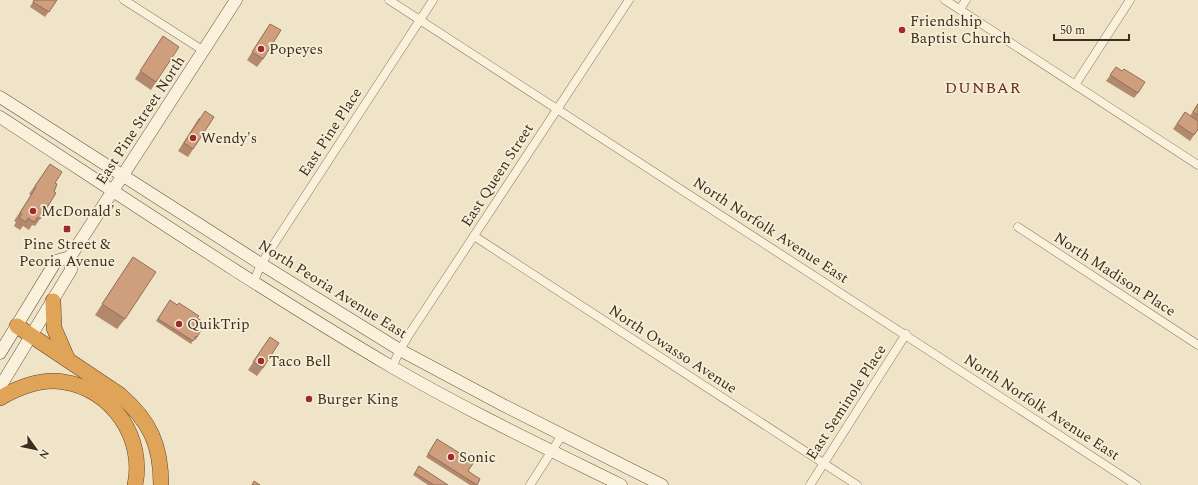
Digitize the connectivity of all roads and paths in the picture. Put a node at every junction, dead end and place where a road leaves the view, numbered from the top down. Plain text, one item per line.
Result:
1 (124, 0) edge
2 (236, 0) edge
3 (389, 0) edge
4 (433, 0) edge
5 (629, 0) edge
6 (945, 0) edge
7 (966, 0) edge
8 (1130, 0) edge
9 (960, 10) junction
10 (420, 20) junction
11 (204, 51) junction
12 (1075, 85) junction
13 (0, 97) edge
14 (557, 108) junction
15 (0, 116) edge
16 (1198, 165) edge
17 (123, 174) junction
18 (112, 190) junction
19 (1018, 227) dead end
20 (474, 236) junction
21 (70, 257) junction
22 (261, 264) junction
23 (254, 281) junction
24 (53, 301) junction
25 (16, 326) junction
26 (906, 334) junction
27 (32, 336) junction
28 (1198, 345) edge
29 (400, 350) junction
30 (0, 352) edge
31 (67, 358) junction
32 (392, 367) junction
33 (0, 387) edge
34 (0, 398) edge
35 (562, 435) junction
36 (552, 450) junction
37 (823, 463) junction
38 (134, 485) edge
39 (161, 485) edge
40 (530, 485) edge
41 (621, 485) edge
42 (662, 485) edge
43 (810, 485) edge
44 (857, 485) edge
45 (1136, 485) edge

1 - 11 street
2 - 11 main road, East Pine Street North
3 - 10 street, North Norfolk Avenue East
4 - 10 street, East Pine Place
5 - 14 street, East Queen Street
6 - 9 street
7 - 9 street
8 - 12 street
9 - 12 street
10 - 14 street, North Norfolk Avenue East
10 - 22 street, East Pine Place
11 - 17 main road, East Pine Street North
12 - 16 street
13 - 17 main road, North Peoria Avenue East
14 - 20 street, East Queen Street
14 - 26 street, North Norfolk Avenue East
15 - 18 main road
17 - 18 main road, East Pine Street North
17 - 22 main road, North Peoria Avenue East
18 - 21 main road, East Pine Street North
18 - 23 main road
19 - 28 street, North Madison Place
20 - 29 street, East Queen Street
20 - 37 street, North Owasso Avenue
21 - 24 main road, East Pine Street North
21 - 25 main road
22 - 23 street, East Pine Place
22 - 29 main road, North Peoria Avenue East
23 - 32 main road
24 - 27 main road, East Pine Street North
24 - 31 highway
25 - 27 highway
25 - 30 main road
26 - 37 street, East Seminole Place
26 - 45 street, North Norfolk Avenue East
27 - 31 highway
27 - 33 main road, East Pine Street North
29 - 32 street, East Queen Street
29 - 35 main road, North Peoria Avenue East
31 - 39 highway
32 - 36 main road
34 - 38 highway
35 - 36 street
35 - 42 main road, North Peoria Avenue East
36 - 40 street
36 - 41 main road
37 - 43 street, East Seminole Place
37 - 44 street, North Owasso Avenue

